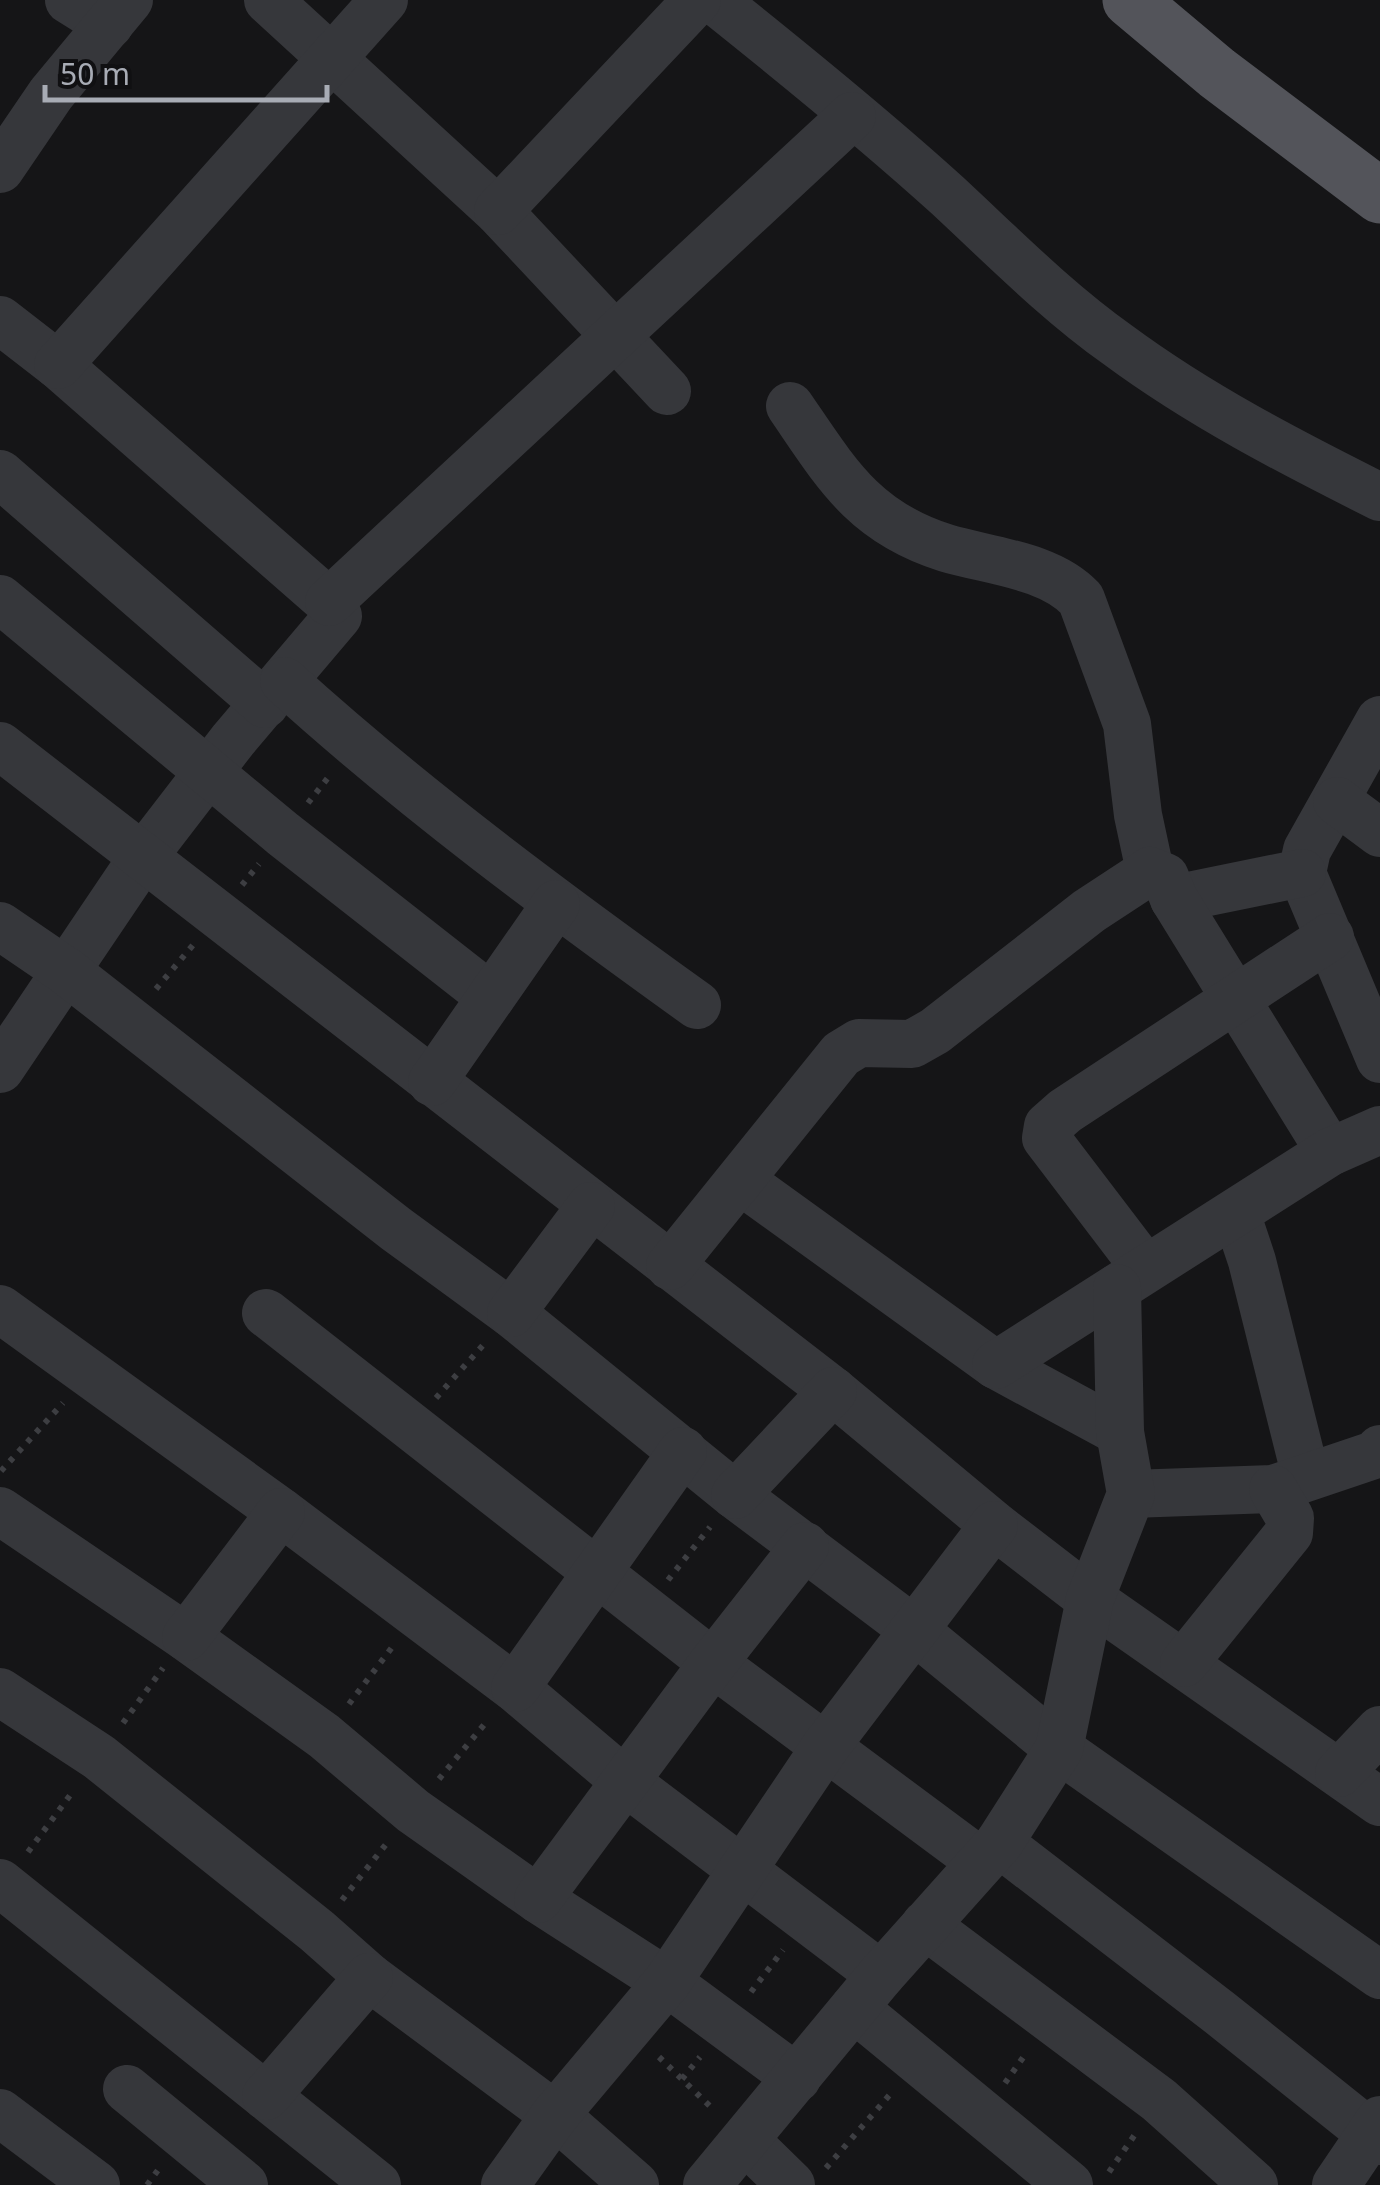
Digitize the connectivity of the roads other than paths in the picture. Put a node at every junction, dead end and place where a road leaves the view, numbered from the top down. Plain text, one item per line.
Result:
1 (68, 0) edge
2 (268, 0) edge
3 (384, 0) edge
4 (697, 0) edge
5 (714, 0) edge
6 (1130, 0) edge
7 (119, 12) edge
8 (334, 58) junction
9 (852, 116) junction
10 (8, 139) edge
11 (1380, 196) edge
12 (498, 211) junction
13 (0, 320) edge
14 (616, 336) junction
15 (58, 365) junction
16 (668, 391) dead end
17 (790, 406) dead end
18 (0, 474) edge
19 (1380, 498) edge
20 (0, 599) edge
21 (329, 602) junction
22 (274, 693) junction
23 (1380, 720) edge
24 (0, 746) edge
25 (208, 772) junction
26 (1337, 801) junction
27 (1380, 833) edge
28 (143, 857) junction
29 (1302, 874) junction
30 (1162, 885) junction
31 (556, 904) junction
32 (0, 926) edge
33 (1330, 936) junction
34 (66, 971) junction
35 (1236, 996) junction
36 (491, 997) junction
37 (697, 1006) dead end
38 (1380, 1059) edge
39 (0, 1069) edge
40 (432, 1082) junction
41 (1380, 1130) edge
42 (1330, 1152) junction
43 (741, 1180) junction
44 (591, 1206) junction
45 (1236, 1213) junction
46 (670, 1266) junction
47 (1131, 1278) junction
48 (0, 1309) edge
49 (266, 1312) dead end
50 (512, 1313) junction
51 (996, 1365) junction
52 (834, 1390) junction
53 (1120, 1432) junction
54 (682, 1452) junction
55 (1379, 1454) edge
56 (1290, 1483) junction
57 (1131, 1494) junction
58 (734, 1495) junction
59 (0, 1511) edge
60 (281, 1512) junction
61 (994, 1525) junction
62 (805, 1546) junction
63 (597, 1573) junction
64 (1090, 1599) junction
65 (913, 1629) junction
66 (186, 1637) junction
67 (713, 1663) junction
68 (1184, 1663) junction
69 (514, 1688) junction
70 (0, 1692) edge
71 (1380, 1730) edge
72 (826, 1746) junction
73 (1060, 1749) junction
74 (1340, 1773) junction
75 (626, 1782) junction
76 (1380, 1802) edge
77 (990, 1852) junction
78 (744, 1870) junction
79 (2, 1884) edge
80 (538, 1899) junction
81 (925, 1925) junction
82 (1380, 1975) edge
83 (370, 1978) junction
84 (666, 1982) junction
85 (867, 1991) junction
86 (797, 2078) junction
87 (128, 2089) dead end
88 (266, 2096) junction
89 (0, 2113) edge
90 (556, 2116) junction
91 (1378, 2132) edge
92 (745, 2140) junction
93 (807, 2178) edge
94 (96, 2185) edge
95 (244, 2185) edge
96 (376, 2185) edge
97 (505, 2185) edge
98 (635, 2185) edge
99 (707, 2185) edge
100 (1069, 2185) edge
101 (1254, 2185) edge
102 (1336, 2185) edge

1 - 7 street
2 - 8 street
3 - 8 street
4 - 12 street
5 - 9 street
6 - 11 main road
7 - 10 street
8 - 12 street
8 - 15 street
9 - 14 street
9 - 19 street
12 - 14 street
13 - 15 street
14 - 16 street
14 - 21 street
15 - 21 street
17 - 30 street
18 - 22 street
20 - 25 street
21 - 22 street
22 - 25 street
22 - 31 street
23 - 26 street
24 - 28 street
25 - 28 street
25 - 36 street
26 - 27 street
26 - 29 street
28 - 34 street
28 - 40 street
29 - 30 street
29 - 33 street
30 - 35 street
30 - 43 street
31 - 36 street
31 - 37 street
32 - 34 street
33 - 35 street
33 - 38 street
34 - 39 street
34 - 50 street
35 - 42 street
35 - 47 street
36 - 40 street
40 - 44 street
41 - 42 street
42 - 45 street
43 - 46 street
43 - 51 street
44 - 46 street
44 - 50 street
45 - 47 street
45 - 56 street
46 - 52 street
47 - 51 street
47 - 53 street
48 - 60 street
49 - 63 street
50 - 54 street
51 - 53 street
52 - 58 street
52 - 61 street
53 - 57 street
54 - 58 street
54 - 63 street
55 - 56 street
56 - 57 street
56 - 68 street
57 - 64 street
58 - 62 street
59 - 66 street
60 - 66 street
60 - 69 street
61 - 64 street
61 - 65 street
62 - 65 street
62 - 67 street
63 - 67 street
63 - 69 street
64 - 68 street
64 - 73 street
65 - 72 street
65 - 73 street
66 - 80 street
67 - 72 street
67 - 75 street
68 - 74 street
69 - 75 street
70 - 83 street
71 - 74 street
72 - 77 street
72 - 78 street
73 - 77 street
73 - 82 street
74 - 76 street
75 - 78 street
75 - 80 street
77 - 81 street
77 - 91 street
78 - 84 street
78 - 85 street
79 - 88 street
80 - 84 street
81 - 85 street
81 - 101 street
83 - 88 street
83 - 90 street
84 - 86 street
84 - 90 street
85 - 86 street
85 - 100 street
86 - 92 street
87 - 95 street
88 - 96 street
89 - 94 street
90 - 97 street
90 - 98 street
91 - 102 street
92 - 93 street
92 - 99 street

